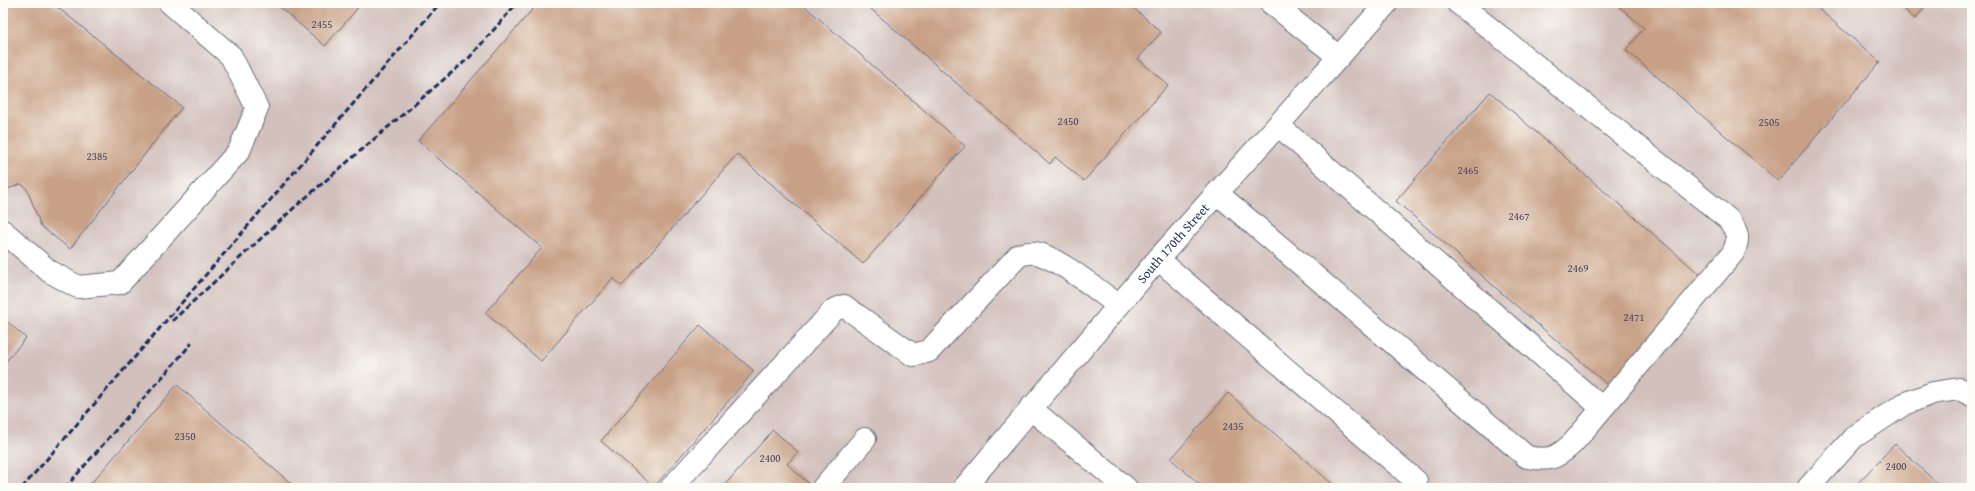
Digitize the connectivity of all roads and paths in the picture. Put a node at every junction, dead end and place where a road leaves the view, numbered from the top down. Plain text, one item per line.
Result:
1 (170, 3) edge
2 (1271, 3) edge
3 (1387, 3) edge
4 (1458, 3) edge
5 (1339, 57) junction
6 (1278, 125) junction
7 (1217, 193) junction
8 (3, 231) edge
9 (1158, 259) junction
10 (1118, 306) junction
11 (1972, 395) edge
12 (1030, 408) junction
13 (1602, 408) junction
14 (865, 439) dead end
15 (1416, 481) dead end
16 (672, 488) edge
17 (823, 488) edge
18 (964, 488) edge
19 (1126, 488) edge
20 (1808, 488) edge

1 - 8 street
2 - 5 street
3 - 5 street, South 170th Street
4 - 13 street
5 - 6 street, South 170th Street
6 - 7 street, South 170th Street
6 - 13 street
7 - 9 street, South 170th Street
7 - 13 street
9 - 10 street, South 170th Street
9 - 15 street
10 - 12 street, South 170th Street
10 - 16 street
11 - 20 street
12 - 18 street, South 170th Street
12 - 19 street
14 - 17 street

